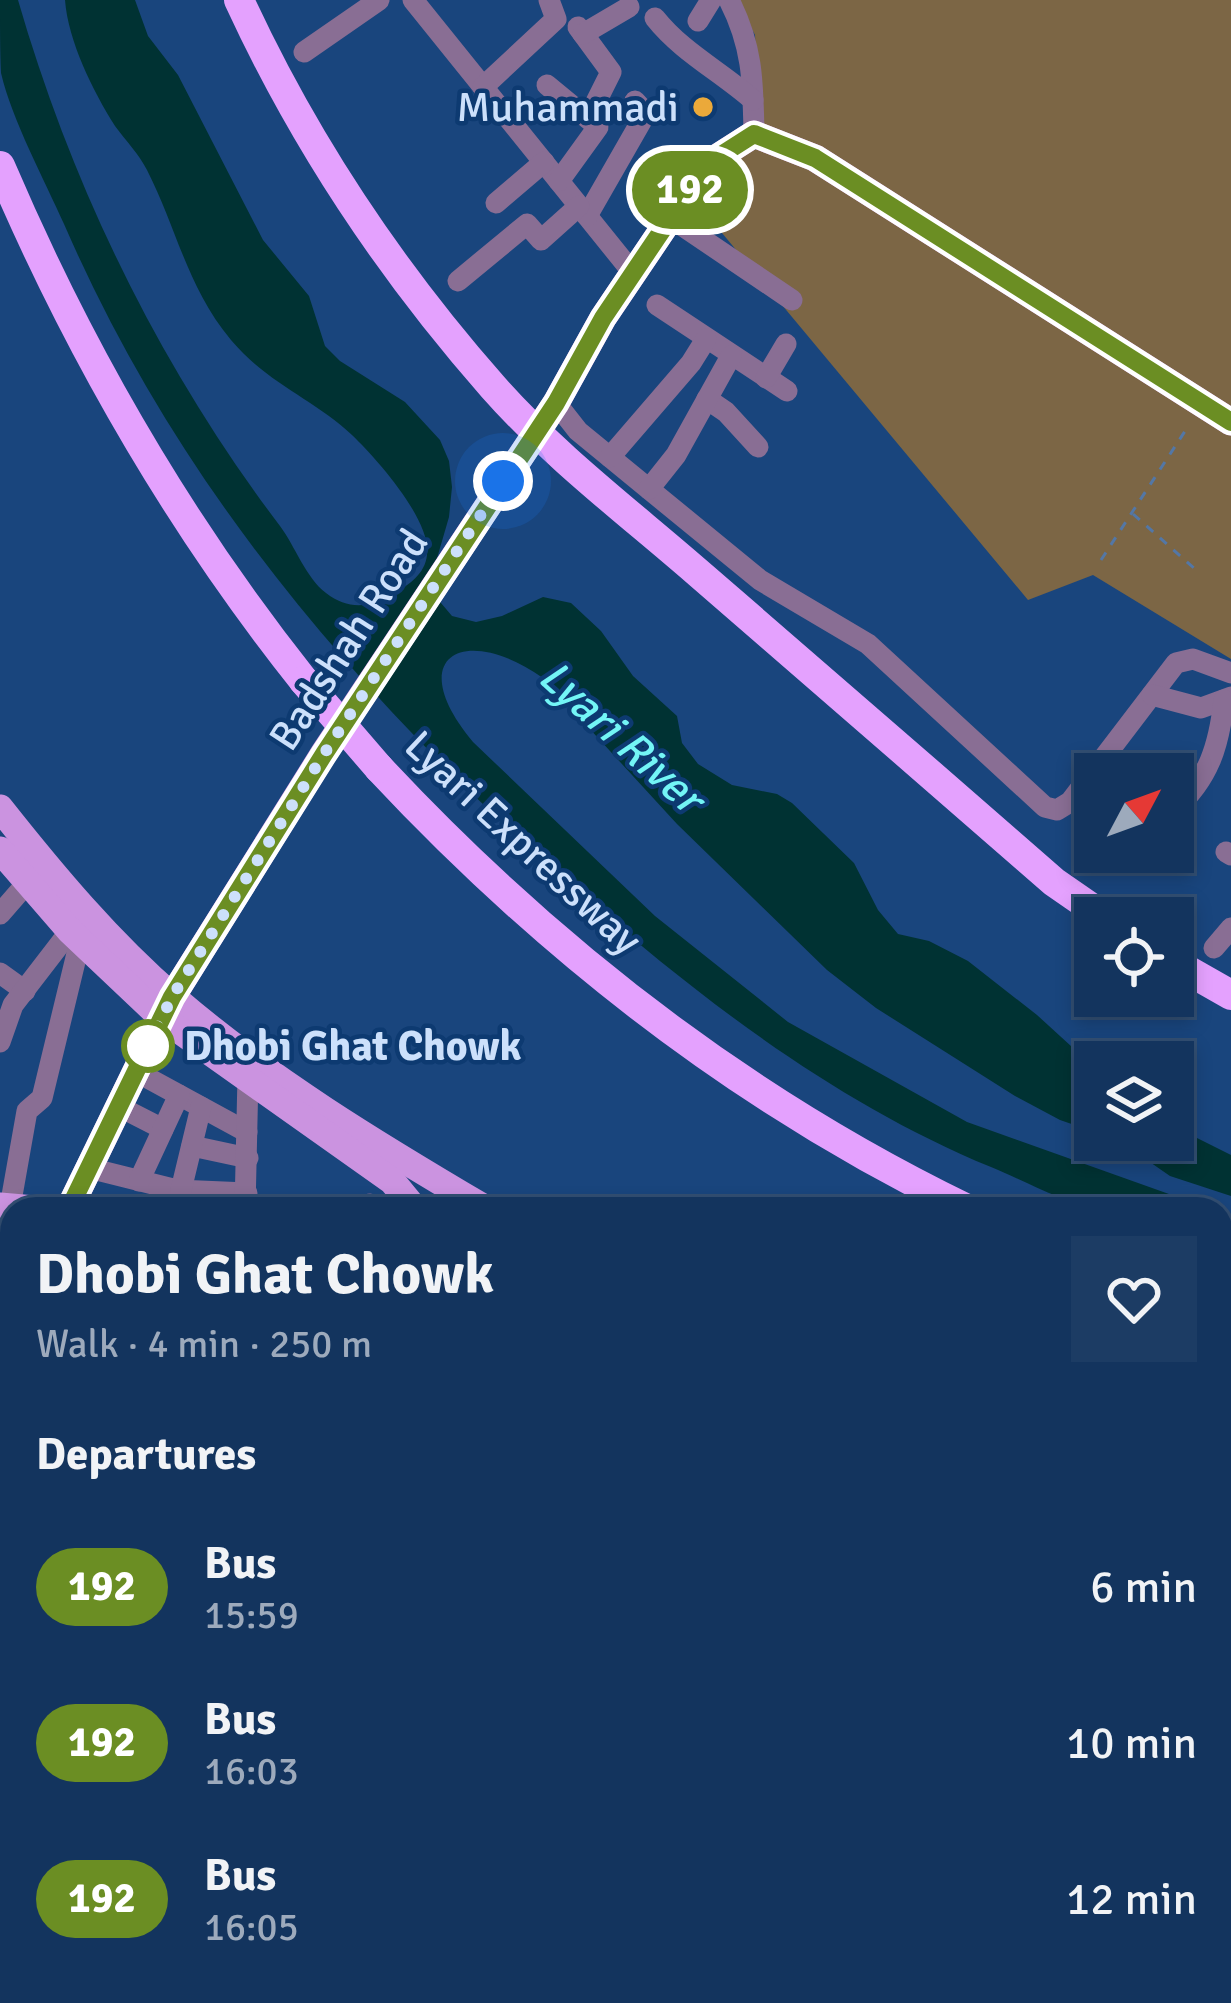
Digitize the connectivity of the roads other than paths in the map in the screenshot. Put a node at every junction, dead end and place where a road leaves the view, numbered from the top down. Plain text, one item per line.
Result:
1 (239, 0) edge
2 (379, 0) edge
3 (413, 0) edge
4 (548, 0) edge
5 (711, 0) edge
6 (729, 0) edge
7 (629, 7) dead end
8 (655, 18) dead end
9 (698, 21) dead end
10 (304, 52) dead end
11 (547, 85) dead end
12 (483, 87) junction
13 (753, 100) junction
14 (635, 101) dead end
15 (587, 118) junction
16 (754, 134) junction
17 (544, 163) junction
18 (0, 166) edge
19 (559, 181) junction
20 (496, 203) dead end
21 (583, 211) junction
22 (671, 218) junction
23 (633, 273) junction
24 (458, 281) dead end
25 (792, 300) dead end
26 (657, 305) dead end
27 (706, 339) junction
28 (786, 344) dead end
29 (731, 356) junction
30 (766, 378) junction
31 (787, 391) dead end
32 (706, 400) junction
33 (556, 403) junction
34 (1231, 422) edge
35 (758, 447) dead end
36 (610, 457) junction
37 (649, 489) junction
38 (1231, 674) edge
39 (1153, 695) junction
40 (1228, 699) edge
41 (1194, 791) edge
42 (0, 808) edge
43 (0, 850) edge
44 (27, 883) junction
45 (1076, 897) edge
46 (1, 911) edge
47 (1231, 928) edge
48 (75, 936) junction
49 (1214, 948) dead end
50 (0, 973) edge
51 (1194, 974) edge
52 (1231, 995) edge
53 (13, 998) edge
54 (167, 1007) junction
55 (0, 1042) edge
56 (135, 1071) junction
57 (248, 1076) junction
58 (179, 1095) junction
59 (118, 1106) junction
60 (201, 1107) junction
61 (164, 1129) junction
62 (247, 1132) junction
63 (192, 1146) junction
64 (248, 1158) junction
65 (89, 1168) junction
66 (139, 1181) junction
67 (181, 1190) junction
68 (14, 1197) edge
69 (75, 1197) edge
70 (222, 1197) edge
71 (246, 1197) edge
72 (405, 1197) edge
73 (466, 1197) edge
74 (944, 1197) edge

1 - 45 highway, bridge
2 - 10 street
3 - 12 street
4 - 12 street
5 - 9 street
6 - 13 street
7 - 15 street
8 - 13 street
11 - 15 street
12 - 17 street
13 - 16 street
14 - 21 street
15 - 19 street
16 - 22 main road, Badshah Road
16 - 34 main road
17 - 19 street
17 - 20 street
18 - 74 highway, Lyari Expressway, bridge
19 - 21 street
21 - 23 street
21 - 24 street
22 - 23 main road, Badshah Road
22 - 25 street
23 - 33 main road, Badshah Road
26 - 27 street
27 - 29 street
27 - 36 street
28 - 30 street
29 - 30 street
29 - 32 street
30 - 31 street
32 - 35 street
32 - 37 street
33 - 36 street
33 - 54 main road, Badshah Road
36 - 37 street
37 - 39 street
38 - 39 street
39 - 40 street
40 - 41 street
42 - 54 main road
43 - 44 main road
44 - 46 street
44 - 48 main road
47 - 49 street
48 - 53 street
48 - 54 main road
48 - 68 street
50 - 53 street
51 - 52 highway
53 - 55 street
54 - 56 main road, Badshah Road
54 - 57 main road
54 - 73 main road
56 - 58 street
56 - 59 main road, Badshah Road
57 - 62 street
57 - 72 main road
58 - 60 street
58 - 61 street
59 - 61 street
59 - 65 main road, Badshah Road
60 - 62 street
60 - 63 street
61 - 66 street
62 - 64 street
63 - 64 street
63 - 67 street
64 - 71 street
65 - 66 street
65 - 69 main road, Badshah Road
66 - 67 street
67 - 70 street

